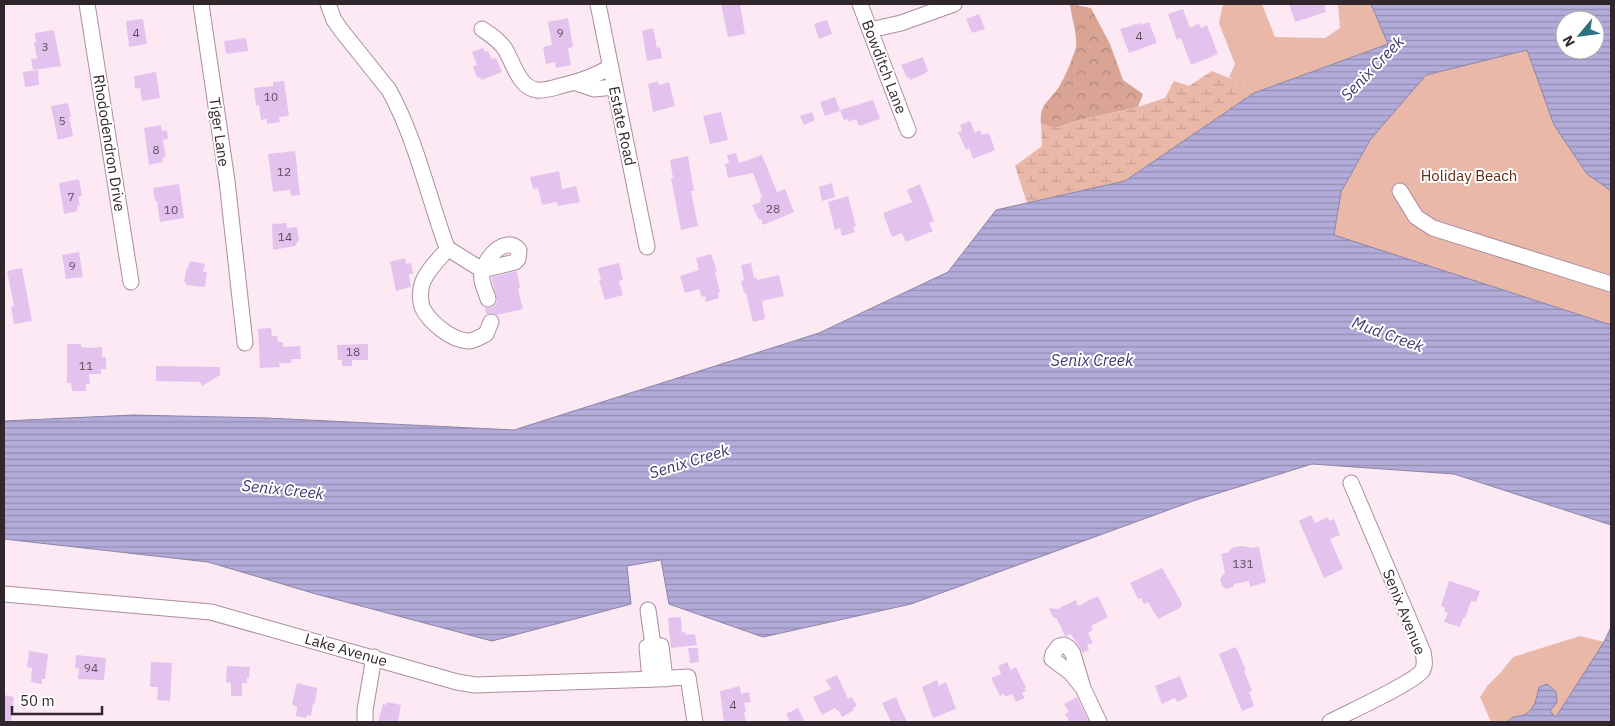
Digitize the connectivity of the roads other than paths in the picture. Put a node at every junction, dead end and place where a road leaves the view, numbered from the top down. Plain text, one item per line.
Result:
1 (87, 4) edge
2 (202, 4) edge
3 (328, 4) edge
4 (598, 4) edge
5 (860, 4) edge
6 (954, 4) edge
7 (482, 29) dead end
8 (870, 30) junction
9 (610, 67) junction
10 (576, 83) junction
11 (614, 88) junction
12 (908, 130) dead end
13 (1400, 190) dead end
14 (647, 247) dead end
15 (447, 248) junction
16 (131, 282) dead end
17 (1611, 284) edge
18 (488, 299) dead end
19 (491, 322) dead end
20 (245, 343) dead end
21 (1351, 483) dead end
22 (4, 594) edge
23 (648, 610) dead end
24 (374, 658) junction
25 (658, 679) junction
26 (1083, 688) dead end
27 (365, 722) edge
28 (695, 722) edge
29 (1099, 722) edge
30 (1330, 722) edge

1 - 16 street, Rhododendron Drive
2 - 20 street, Tiger Lane
3 - 15 street
4 - 9 street, Estate Road
5 - 8 street, Bowditch Lane
6 - 8 street
7 - 10 street
8 - 12 street, Bowditch Lane
9 - 10 street
9 - 11 street, Estate Road
10 - 11 street
11 - 14 street, Estate Road
13 - 17 street
15 - 18 street
15 - 19 street
21 - 30 street, Senix Avenue
22 - 24 street, Lake Avenue
23 - 25 street
24 - 25 street, Lake Avenue
24 - 27 street
25 - 28 street, Lake Avenue
26 - 29 street

